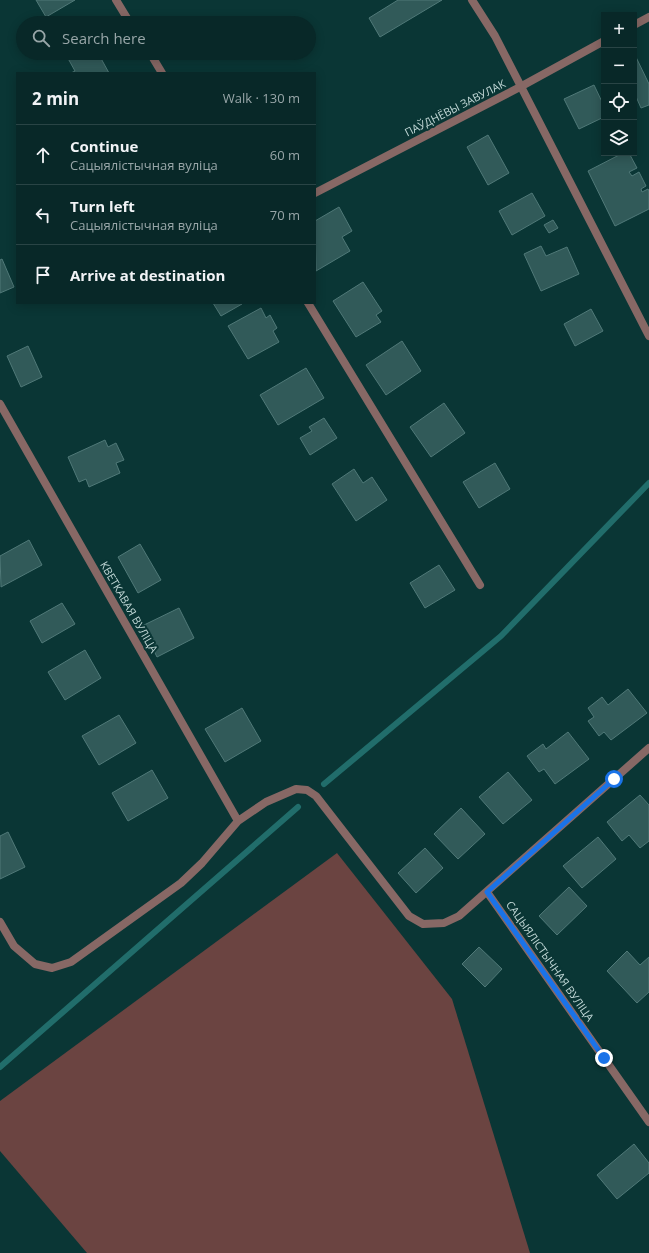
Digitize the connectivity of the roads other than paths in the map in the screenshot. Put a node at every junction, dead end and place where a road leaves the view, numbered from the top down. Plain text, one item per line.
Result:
1 (116, 0) edge
2 (472, 0) edge
3 (126, 16) edge
4 (649, 17) edge
5 (637, 23) edge
6 (601, 43) edge
7 (154, 60) edge
8 (161, 72) edge
9 (520, 87) junction
10 (316, 193) edge
11 (309, 304) edge
12 (649, 336) edge
13 (0, 404) edge
14 (480, 585) dead end
15 (649, 748) edge
16 (238, 820) junction
17 (487, 892) junction
18 (0, 922) edge
19 (649, 1122) edge

1 - 3 street
2 - 9 street
4 - 5 street
6 - 9 street, ПАЎДНЁВЫ ЗАВУЛАК
7 - 8 street
9 - 10 street, ПАЎДНЁВЫ ЗАВУЛАК
9 - 12 street
11 - 14 street
13 - 16 street, КВЕТКАВАЯ ВУЛІЦА
15 - 17 street
16 - 17 street
16 - 18 street
17 - 19 street, САЦЫЯЛІСТЫЧНАЯ ВУЛІЦА

